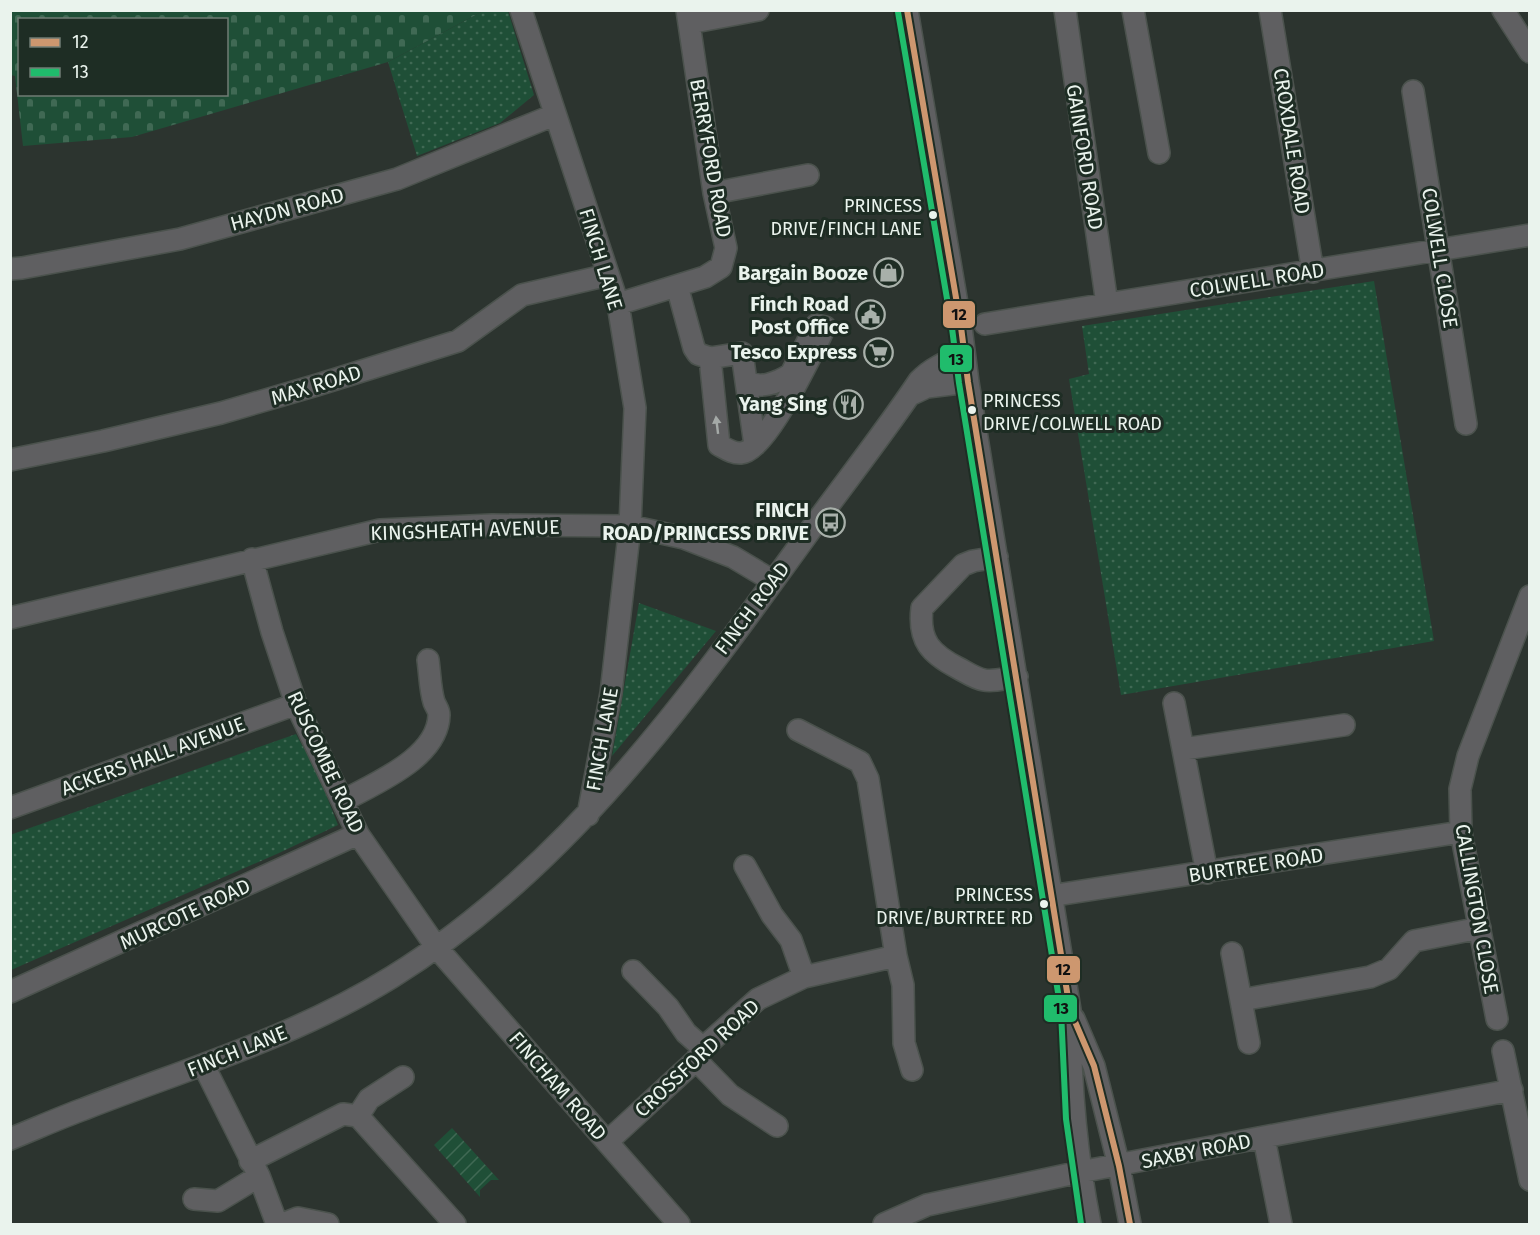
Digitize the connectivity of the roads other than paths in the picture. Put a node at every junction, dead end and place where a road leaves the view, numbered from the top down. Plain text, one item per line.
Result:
1 (521, 10) edge
2 (758, 10) edge
3 (907, 10) edge
4 (1065, 10) edge
5 (1133, 10) edge
6 (1270, 10) edge
7 (1503, 10) edge
8 (688, 17) edge
9 (1530, 52) edge
10 (1413, 91) dead end
11 (554, 115) junction
12 (1159, 153) dead end
13 (808, 175) dead end
14 (714, 193) junction
15 (1530, 235) edge
16 (1439, 251) junction
17 (10, 269) edge
18 (1313, 272) junction
19 (608, 274) junction
20 (677, 286) junction
21 (618, 304) junction
22 (1107, 304) junction
23 (985, 324) dead end
24 (964, 355) junction
25 (710, 358) junction
26 (746, 380) junction
27 (968, 382) junction
28 (910, 395) junction
29 (1466, 424) dead end
30 (755, 445) junction
31 (10, 460) edge
32 (630, 526) junction
33 (997, 557) junction
34 (252, 559) junction
35 (773, 581) junction
36 (1530, 596) edge
37 (10, 618) edge
38 (429, 660) dead end
39 (1017, 677) junction
40 (1174, 703) dead end
41 (296, 704) junction
42 (1344, 724) dead end
43 (798, 730) dead end
44 (1184, 749) junction
45 (343, 801) junction
46 (10, 808) edge
47 (588, 815) junction
48 (1461, 832) junction
49 (358, 834) junction
50 (745, 866) dead end
51 (1207, 873) junction
52 (1050, 896) junction
53 (1480, 928) junction
54 (437, 948) junction
55 (1232, 953) dead end
56 (896, 956) junction
57 (633, 971) dead end
58 (804, 977) junction
59 (10, 992) edge
60 (1241, 1000) junction
61 (1070, 1010) junction
62 (1497, 1019) dead end
63 (1249, 1043) dead end
64 (1503, 1051) dead end
65 (699, 1054) junction
66 (204, 1066) junction
67 (912, 1070) dead end
68 (403, 1077) dead end
69 (1512, 1090) junction
70 (358, 1116) junction
71 (777, 1126) dead end
72 (1264, 1138) junction
73 (10, 1139) edge
74 (608, 1142) junction
75 (1119, 1166) junction
76 (254, 1169) junction
77 (1080, 1172) junction
78 (1530, 1180) edge
79 (194, 1199) dead end
80 (277, 1224) edge
81 (283, 1224) edge
82 (328, 1224) edge
83 (455, 1224) edge
84 (679, 1224) edge
85 (884, 1224) edge
86 (1090, 1224) edge
87 (1130, 1224) edge
88 (1281, 1224) edge

1 - 11 street, FINCH LANE
2 - 8 street
3 - 24 street
4 - 22 street, GAINFORD ROAD
5 - 12 street
6 - 18 street, CROXDALE ROAD
7 - 9 street
8 - 14 street, BERRYFORD ROAD
10 - 16 street, COLWELL CLOSE
11 - 17 street, HAYDN ROAD
11 - 19 street, FINCH LANE
13 - 14 street
14 - 20 street, BERRYFORD ROAD
15 - 16 street, COLWELL ROAD
16 - 18 street, COLWELL ROAD
16 - 29 street, COLWELL CLOSE
18 - 22 street, COLWELL ROAD
19 - 21 street, FINCH LANE
19 - 31 street, MAX ROAD
20 - 21 street, BERRYFORD ROAD
20 - 25 street
21 - 32 street, FINCH LANE
22 - 23 street, COLWELL ROAD
24 - 27 street
24 - 28 street, FINCH ROAD
25 - 26 street
30 -> 25 street
26 - 30 street
26 - 30 street
27 - 28 street
27 - 33 street
28 - 35 street, FINCH ROAD
32 - 34 street, KINGSHEATH AVENUE
32 - 35 street, KINGSHEATH AVENUE
32 - 47 street, FINCH LANE
33 - 39 street
33 - 39 street
34 - 37 street, KINGSHEATH AVENUE
34 - 41 street, RUSCOMBE ROAD
35 - 47 street, FINCH ROAD
36 - 48 street, CALLINGTON CLOSE
38 - 45 street
39 - 52 street
40 - 44 street
41 - 45 street, RUSCOMBE ROAD
41 - 46 street, ACKERS HALL AVENUE
42 - 44 street
43 - 56 street
44 - 51 street
45 - 49 street, RUSCOMBE ROAD
47 - 54 street, FINCH LANE
48 - 51 street, BURTREE ROAD
48 - 53 street, CALLINGTON CLOSE
49 - 54 street, RUSCOMBE ROAD
49 - 59 street, MURCOTE ROAD
50 - 58 street
51 - 52 street, BURTREE ROAD
52 - 61 street
53 - 60 street
53 - 62 street, CALLINGTON CLOSE
54 - 66 street, FINCH LANE
54 - 74 street, FINCHAM ROAD
55 - 60 street
56 - 58 street, CROSSFORD ROAD
56 - 67 street
57 - 65 street
58 - 65 street, CROSSFORD ROAD
60 - 63 street
61 - 75 street
61 - 77 street
64 - 69 street
65 - 71 street
65 - 74 street, CROSSFORD ROAD
66 - 73 street, FINCH LANE
66 - 76 street
68 - 70 street
69 - 72 street, SAXBY ROAD
69 - 78 street
70 - 76 street
70 - 83 street
72 - 75 street, SAXBY ROAD
72 - 88 street
74 - 84 street, FINCHAM ROAD
75 - 77 street, SAXBY ROAD
75 - 87 street
76 - 79 street
76 - 80 street
77 - 85 street, SAXBY ROAD
77 - 86 street
81 - 82 street

